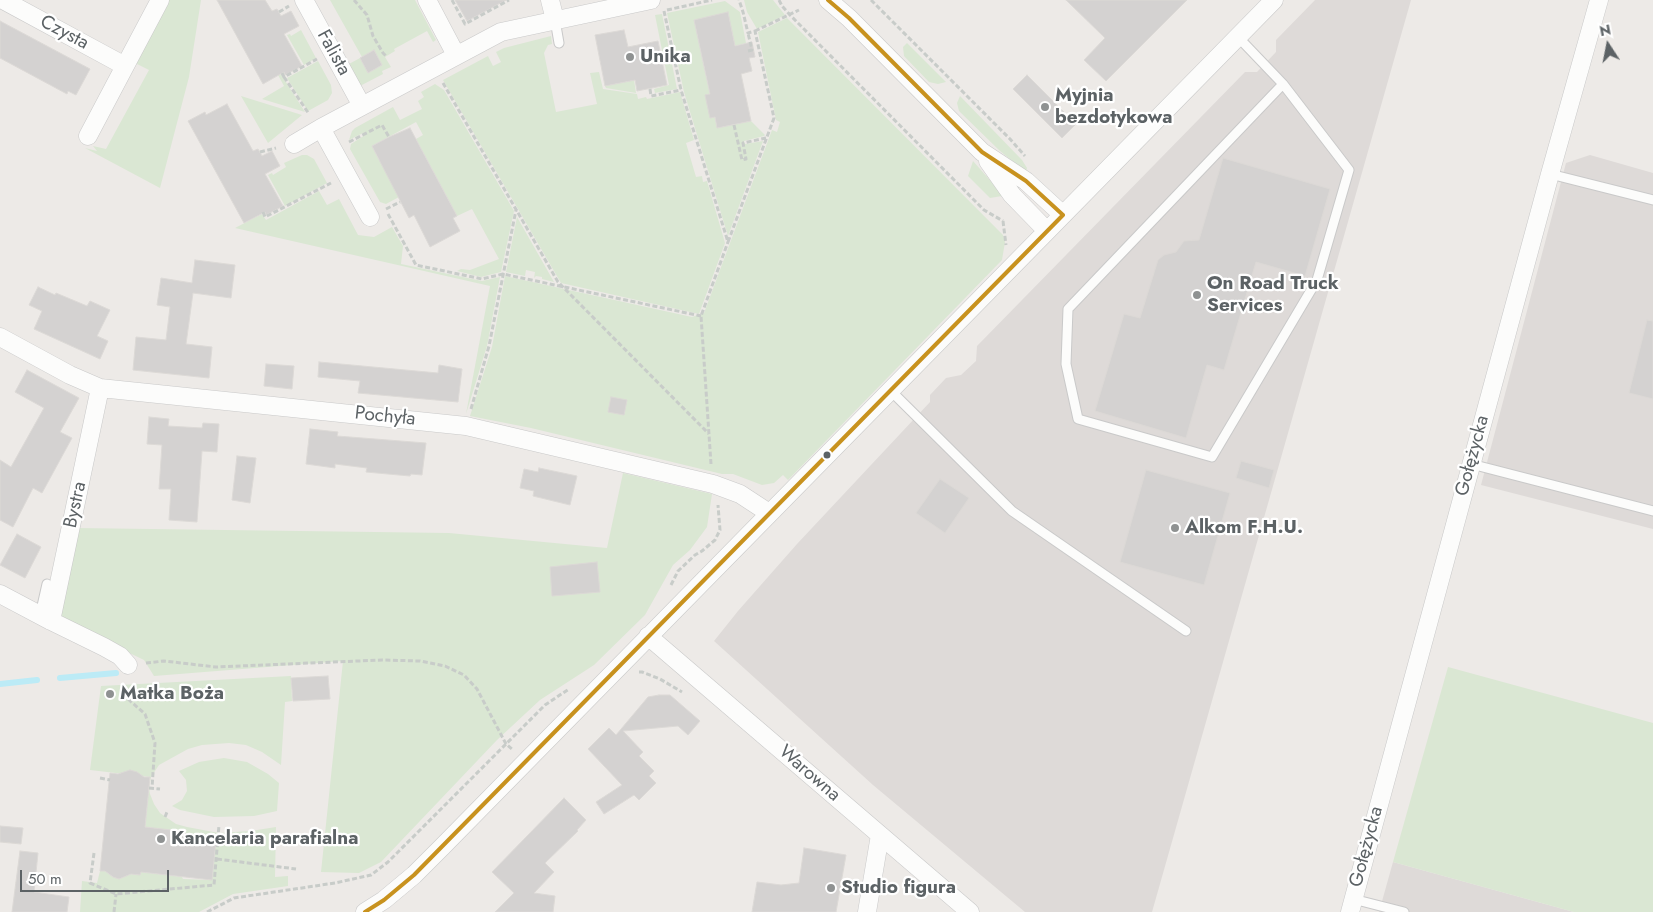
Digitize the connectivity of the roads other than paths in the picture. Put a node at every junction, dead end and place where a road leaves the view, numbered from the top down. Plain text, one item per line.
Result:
1 (3, 0) edge
2 (160, 0) edge
3 (304, 0) edge
4 (427, 0) edge
5 (550, 0) edge
6 (828, 0) edge
7 (838, 0) edge
8 (1274, 0) edge
9 (1599, 0) edge
10 (659, 5) edge
11 (849, 18) junction
12 (555, 20) junction
13 (1238, 37) junction
14 (559, 43) dead end
15 (456, 56) junction
16 (125, 66) junction
17 (1283, 84) junction
18 (362, 106) junction
19 (320, 129) junction
20 (88, 136) dead end
21 (294, 144) dead end
22 (982, 152) junction
23 (1550, 174) junction
24 (1653, 200) edge
25 (378, 213) road end
26 (1063, 215) junction
27 (1047, 231) junction
28 (0, 337) edge
29 (100, 388) junction
30 (890, 390) junction
31 (1471, 464) junction
32 (1653, 511) edge
33 (769, 513) junction
34 (46, 584) dead end
35 (0, 594) edge
36 (45, 618) junction
37 (1186, 631) dead end
38 (648, 636) junction
39 (128, 665) road end
40 (880, 835) junction
41 (1351, 906) edge
42 (365, 912) edge
43 (867, 912) edge
44 (970, 912) edge
45 (1404, 912) edge

1 - 16 street, Czysta
2 - 16 street
3 - 18 street, Falista
4 - 15 street
5 - 12 street
6 - 11 street
7 - 11 street
8 - 13 street
9 - 23 street, Gołężycka
10 - 12 street
11 - 22 street
12 - 14 lane
12 - 15 street
13 - 17 lane
13 - 26 street
15 - 18 street
16 - 20 street
17 - 17 lane
18 - 19 street
19 - 21 street
19 - 25 street
22 - 26 street
22 - 27 street
23 - 24 lane
23 - 31 street, Gołężycka
26 - 27 street
27 - 30 street
28 - 29 street, Pochyła
29 - 33 street, Pochyła
29 - 36 street, Bystra
30 - 33 street
30 - 37 lane
31 - 32 lane
31 - 41 street, Gołężycka
33 - 38 street
34 - 36 lane
35 - 36 street
36 - 39 street
38 - 40 street, Warowna
38 - 42 street
40 - 43 street
40 - 44 street, Warowna
41 - 45 lane

